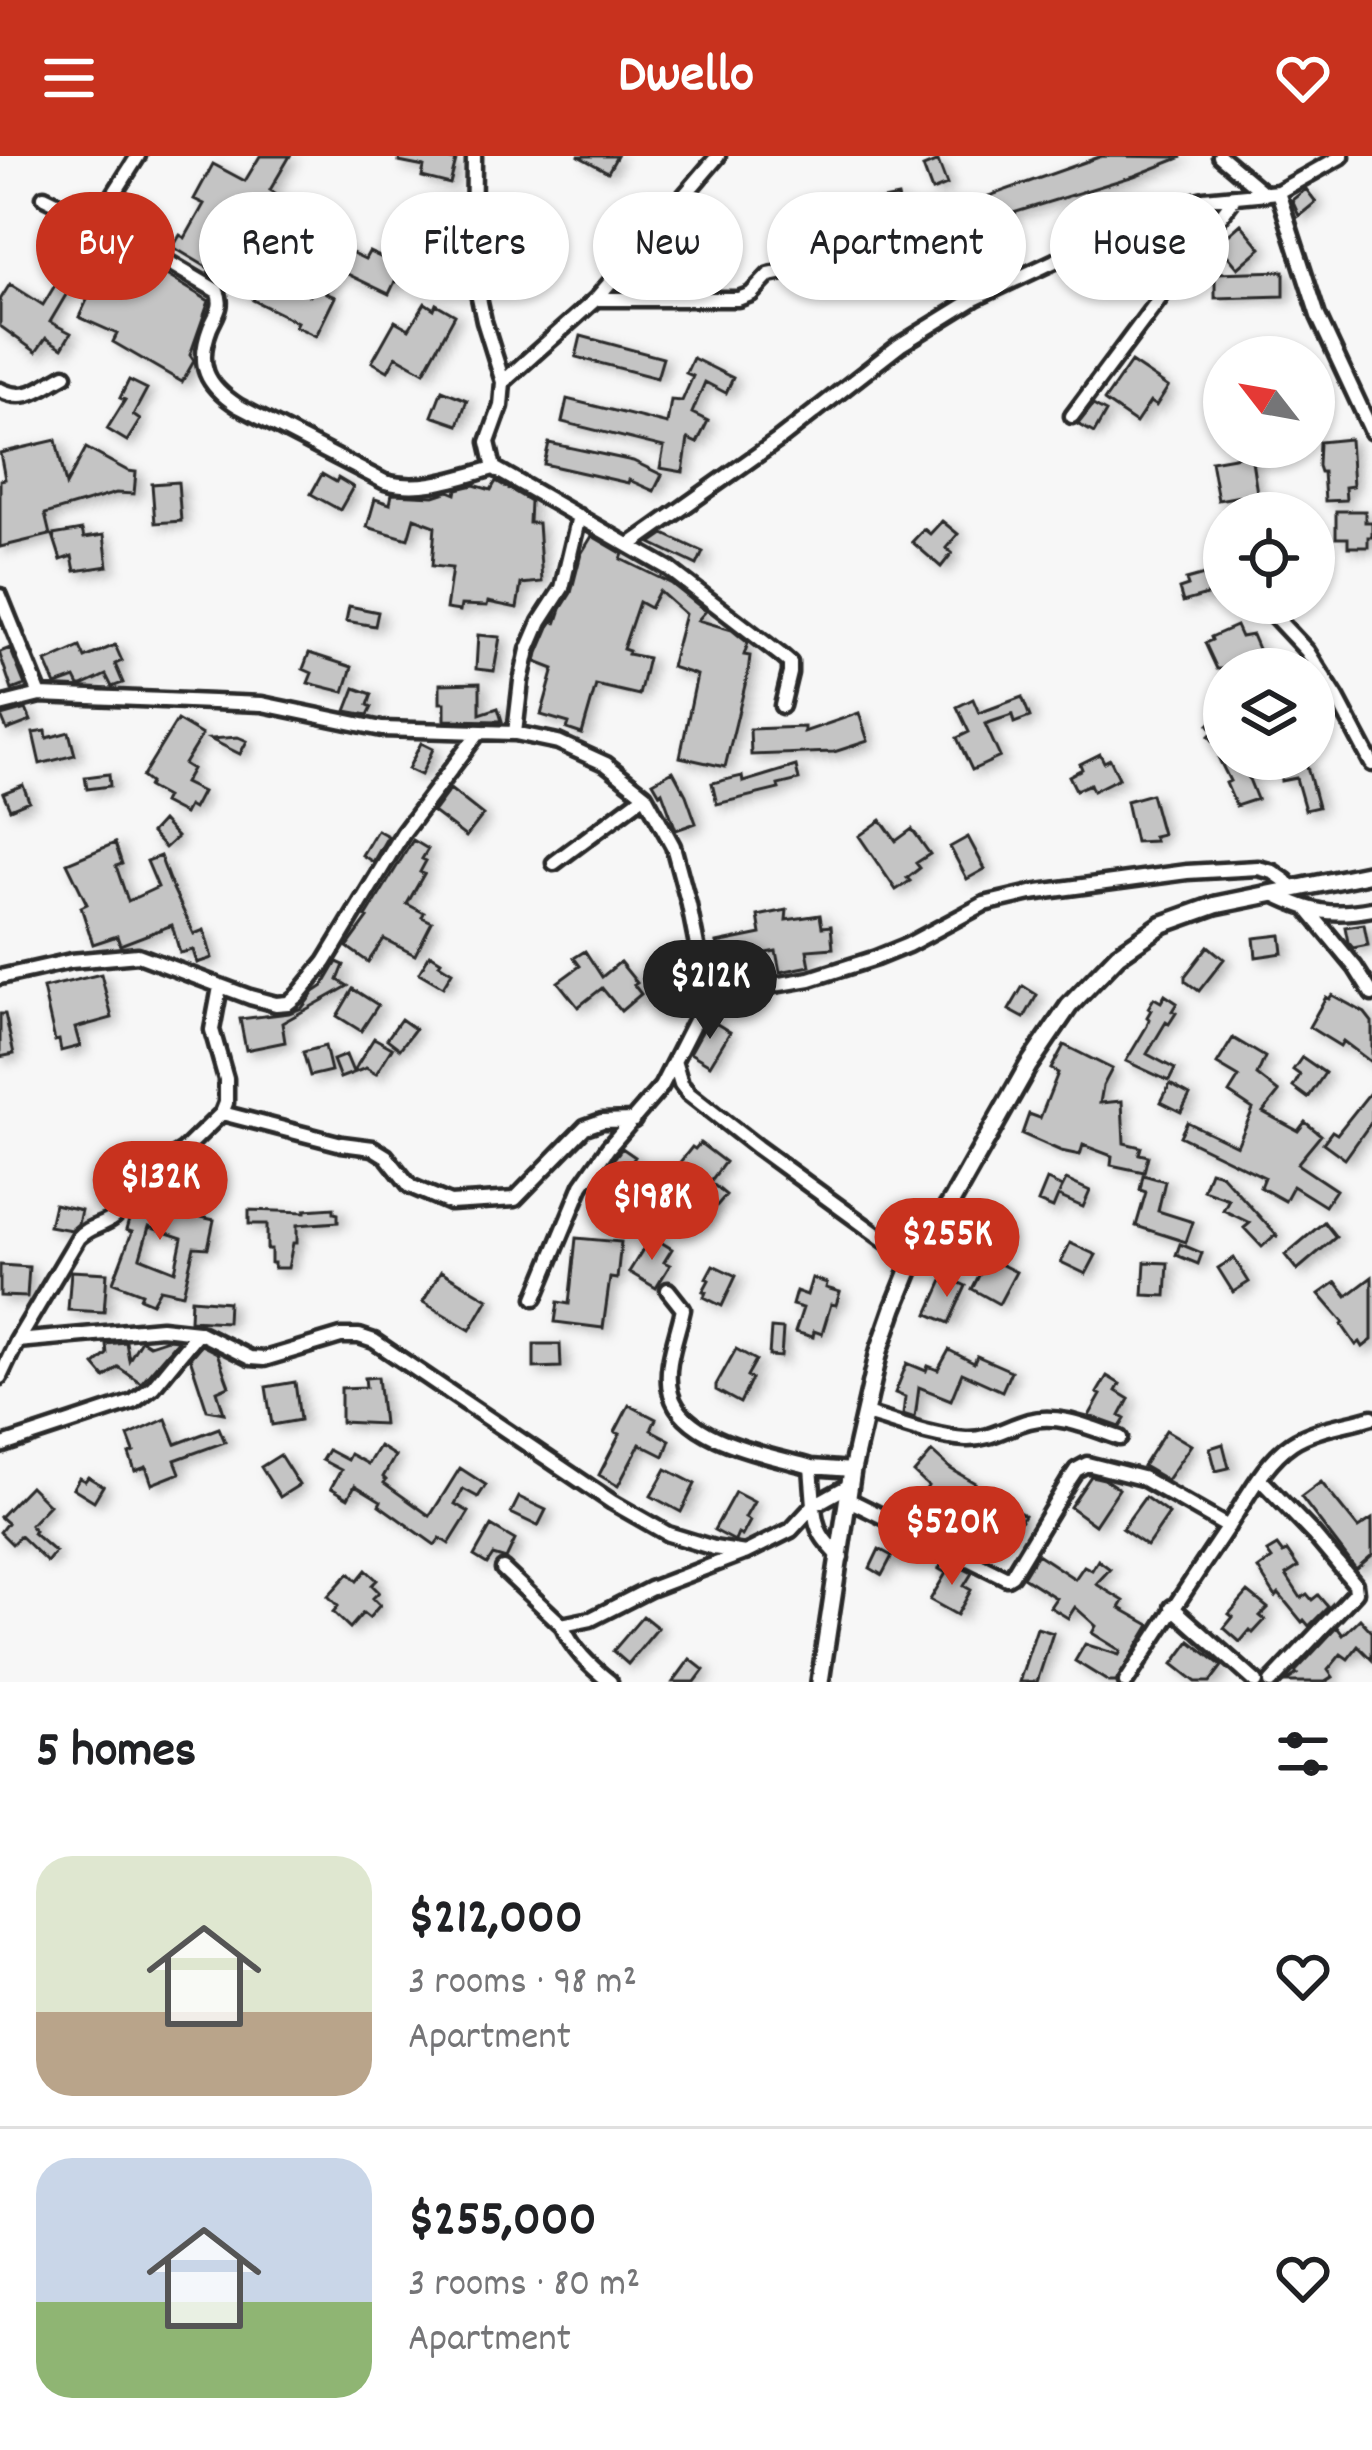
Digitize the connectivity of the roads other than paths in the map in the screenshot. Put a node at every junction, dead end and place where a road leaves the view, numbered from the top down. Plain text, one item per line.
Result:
1 (138, 156) edge
2 (474, 156) edge
3 (718, 156) edge
4 (1220, 156) edge
5 (1342, 156) edge
6 (115, 192) edge
7 (687, 192) edge
8 (1271, 193) junction
9 (1235, 197) junction
10 (175, 266) edge
11 (1026, 275) edge
12 (767, 277) edge
13 (743, 297) edge
14 (595, 300) edge
15 (973, 300) edge
16 (65, 375) dead end
17 (503, 382) junction
18 (0, 390) edge
19 (1072, 416) dead end
20 (1372, 432) edge
21 (494, 468) junction
22 (579, 516) junction
23 (630, 545) junction
24 (0, 596) edge
25 (1282, 624) edge
26 (40, 695) junction
27 (0, 705) edge
28 (782, 706) dead end
29 (479, 733) junction
30 (515, 733) junction
31 (1372, 764) edge
32 (645, 795) junction
33 (554, 863) dead end
34 (1372, 873) edge
35 (1293, 890) junction
36 (1274, 894) junction
37 (1372, 909) edge
38 (1308, 910) junction
39 (0, 977) edge
40 (220, 987) junction
41 (712, 988) junction
42 (1372, 994) edge
43 (675, 1064) junction
44 (221, 1113) junction
45 (634, 1120) junction
46 (913, 1261) junction
47 (668, 1290) dead end
48 (535, 1298) dead end
49 (198, 1332) junction
50 (17, 1341) junction
51 (0, 1377) edge
52 (866, 1414) junction
53 (1372, 1417) edge
54 (1120, 1438) dead end
55 (0, 1446) edge
56 (811, 1467) junction
57 (1259, 1478) junction
58 (850, 1485) junction
59 (814, 1505) junction
60 (1228, 1527) junction
61 (746, 1552) junction
62 (841, 1558) junction
63 (503, 1568) dead end
64 (1172, 1607) junction
65 (562, 1625) junction
66 (610, 1682) edge
67 (820, 1682) edge
68 (1126, 1682) edge
69 (1256, 1682) edge
70 (1271, 1682) edge

1 - 6 street
2 - 17 street
3 - 7 street
4 - 8 street
5 - 8 street
8 - 9 street
8 - 20 street
9 - 11 street
9 - 19 street
10 - 21 street
12 - 13 street
14 - 17 street
15 - 23 street
16 - 18 street
17 - 21 street
21 - 22 street
22 - 23 street
22 - 30 street
23 - 28 street
24 - 26 street
25 - 31 street
26 - 27 street
26 - 29 street
29 - 30 street
29 - 40 street
30 - 32 street
32 - 33 street
32 - 41 street
34 - 35 street
35 - 36 street
35 - 41 street
36 - 38 street
36 - 46 street
37 - 38 street
38 - 42 street
39 - 40 street
40 - 44 street
41 - 43 street
43 - 45 street
43 - 46 street
44 - 45 street
44 - 50 street
45 - 48 street
46 - 52 street
47 - 56 street
49 - 50 street
49 - 55 street
49 - 61 street
50 - 51 street
52 - 54 street
52 - 58 street
53 - 57 street
56 - 58 street
56 - 59 street
57 - 60 street
57 - 70 street
58 - 59 street
58 - 60 street
58 - 62 street
59 - 61 street
59 - 62 street
60 - 64 street
61 - 65 street
62 - 67 street
63 - 65 street
64 - 68 street
64 - 69 street
65 - 66 street

